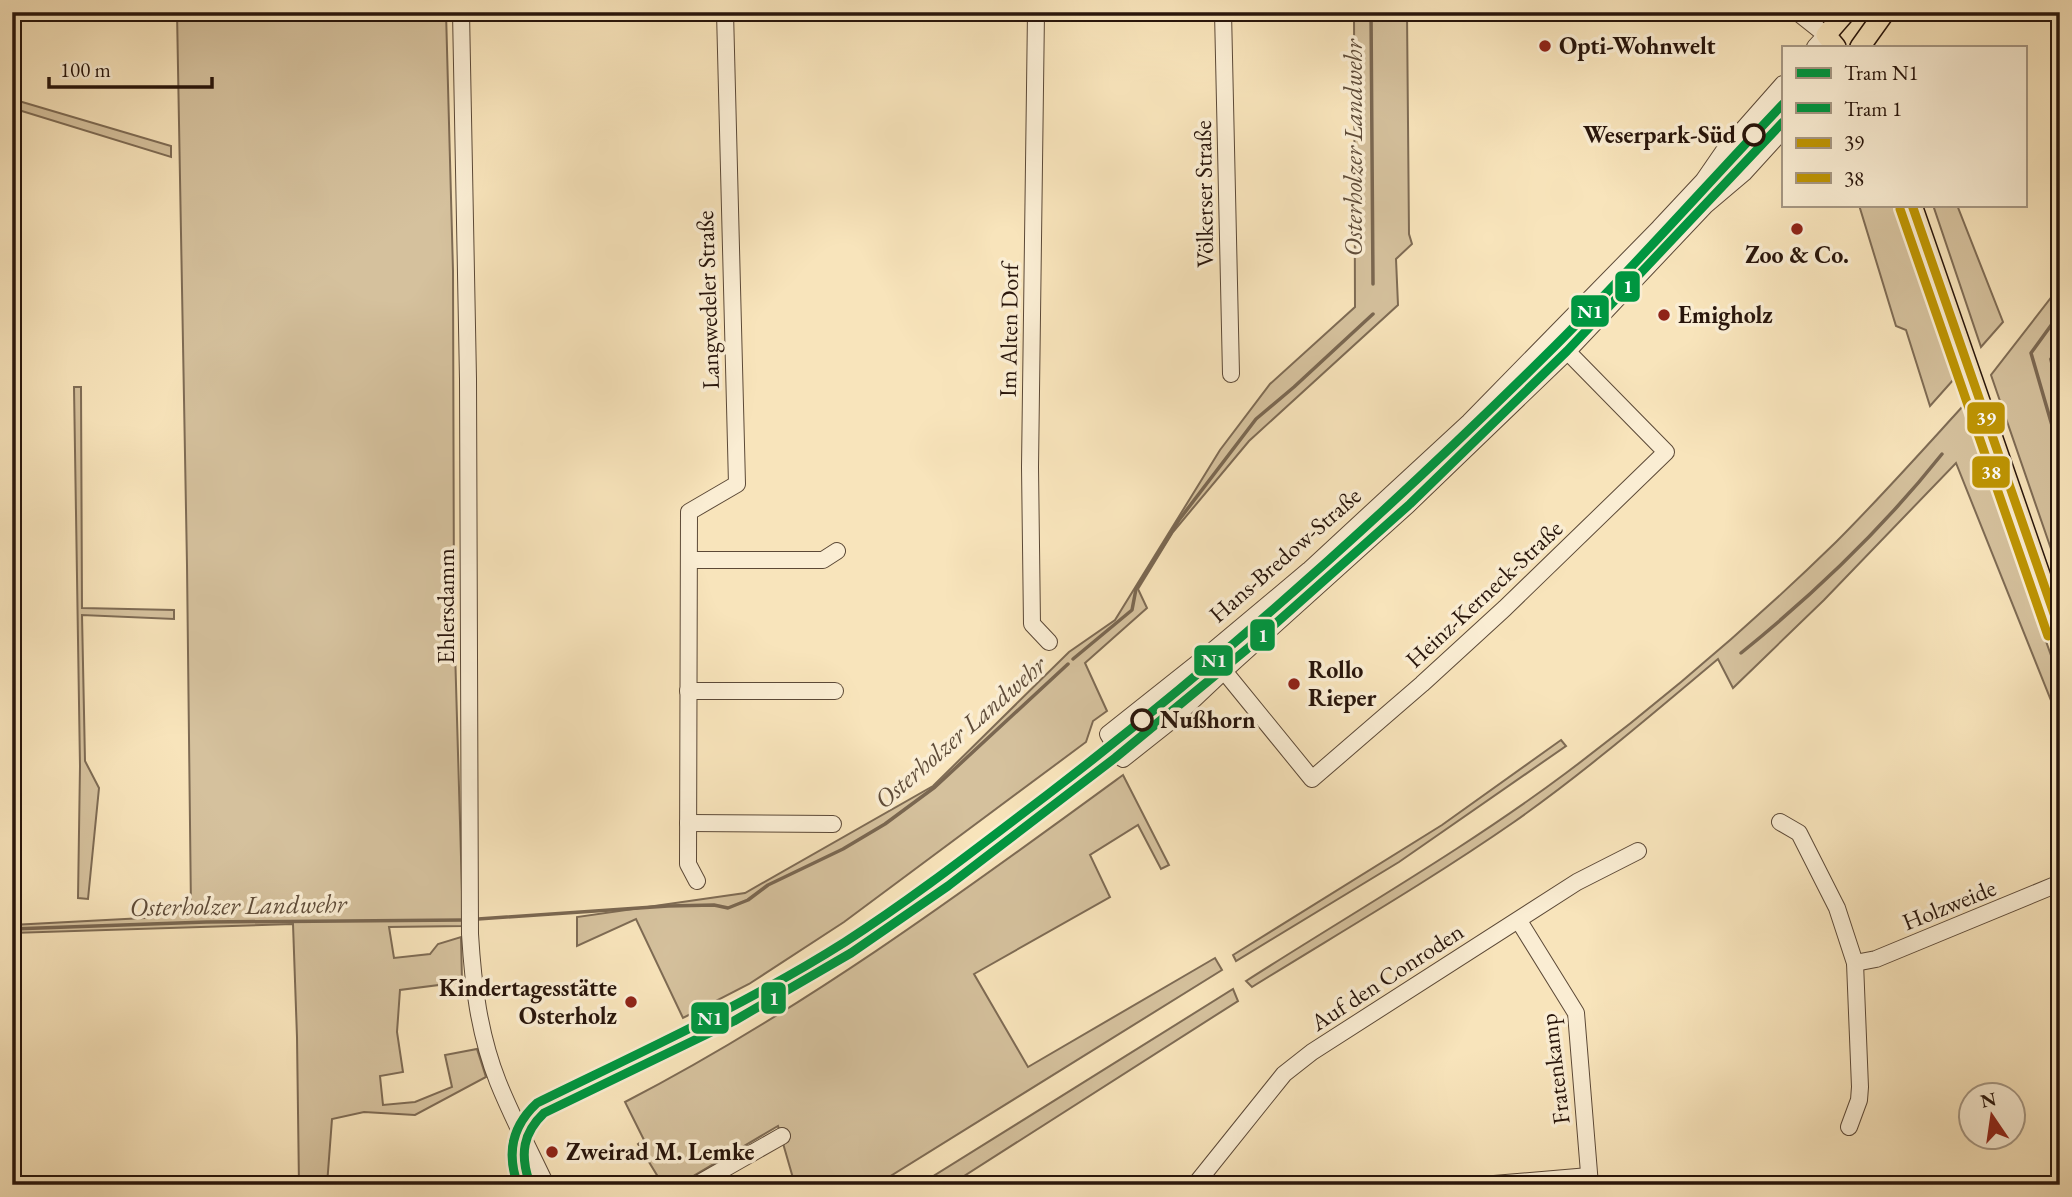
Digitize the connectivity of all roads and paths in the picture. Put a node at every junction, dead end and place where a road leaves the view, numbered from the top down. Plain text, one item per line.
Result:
1 (461, 12) edge
2 (724, 12) edge
3 (1036, 12) edge
4 (1223, 12) edge
5 (1797, 12) edge
6 (1885, 12) edge
7 (1840, 14) edge
8 (1826, 43) edge
9 (1864, 45) edge
10 (1782, 85) edge
11 (1782, 131) edge
12 (1912, 206) edge
13 (1553, 338) junction
14 (1567, 352) junction
15 (1231, 374) dead end
16 (837, 551) dead end
17 (689, 560) junction
18 (2060, 632) edge
19 (1049, 642) dead end
20 (1224, 671) junction
21 (688, 691) junction
22 (835, 691) dead end
23 (1780, 822) dead end
24 (688, 823) junction
25 (833, 824) dead end
26 (1638, 851) dead end
27 (697, 881) dead end
28 (2060, 883) edge
29 (1519, 920) junction
30 (1855, 963) junction
31 (1849, 1127) dead end
32 (782, 1136) dead end
33 (1589, 1181) edge
34 (546, 1185) edge
35 (696, 1185) edge
36 (1195, 1185) edge
37 (1482, 1185) edge

1 - 34 street, Ehlersdamm
2 - 17 street, Langwedeler Straße
3 - 19 street, Im Alten Dorf
4 - 15 street, Völkerser Straße
5 - 8 street
6 - 9 main road
7 - 8 main road
7 - 9 main road
10 - 13 street, Hans-Bredow-Straße
11 - 14 street, Hans-Bredow-Straße
12 - 18 main road
13 - 14 street, Heinz-Kerneck-Straße
13 - 20 street, Hans-Bredow-Straße
14 - 20 street, Hans-Bredow-Straße
14 - 20 street, Heinz-Kerneck-Straße
16 - 17 street
17 - 21 street, Langwedeler Straße
21 - 22 street
21 - 24 street, Langwedeler Straße
23 - 30 street
24 - 25 street
24 - 27 street, Langwedeler Straße
26 - 29 street, Auf den Conroden
28 - 30 street, Holzweide
29 - 33 street, Fratenkamp
29 - 36 street, Auf den Conroden
30 - 31 street
32 - 35 street
33 - 37 street

